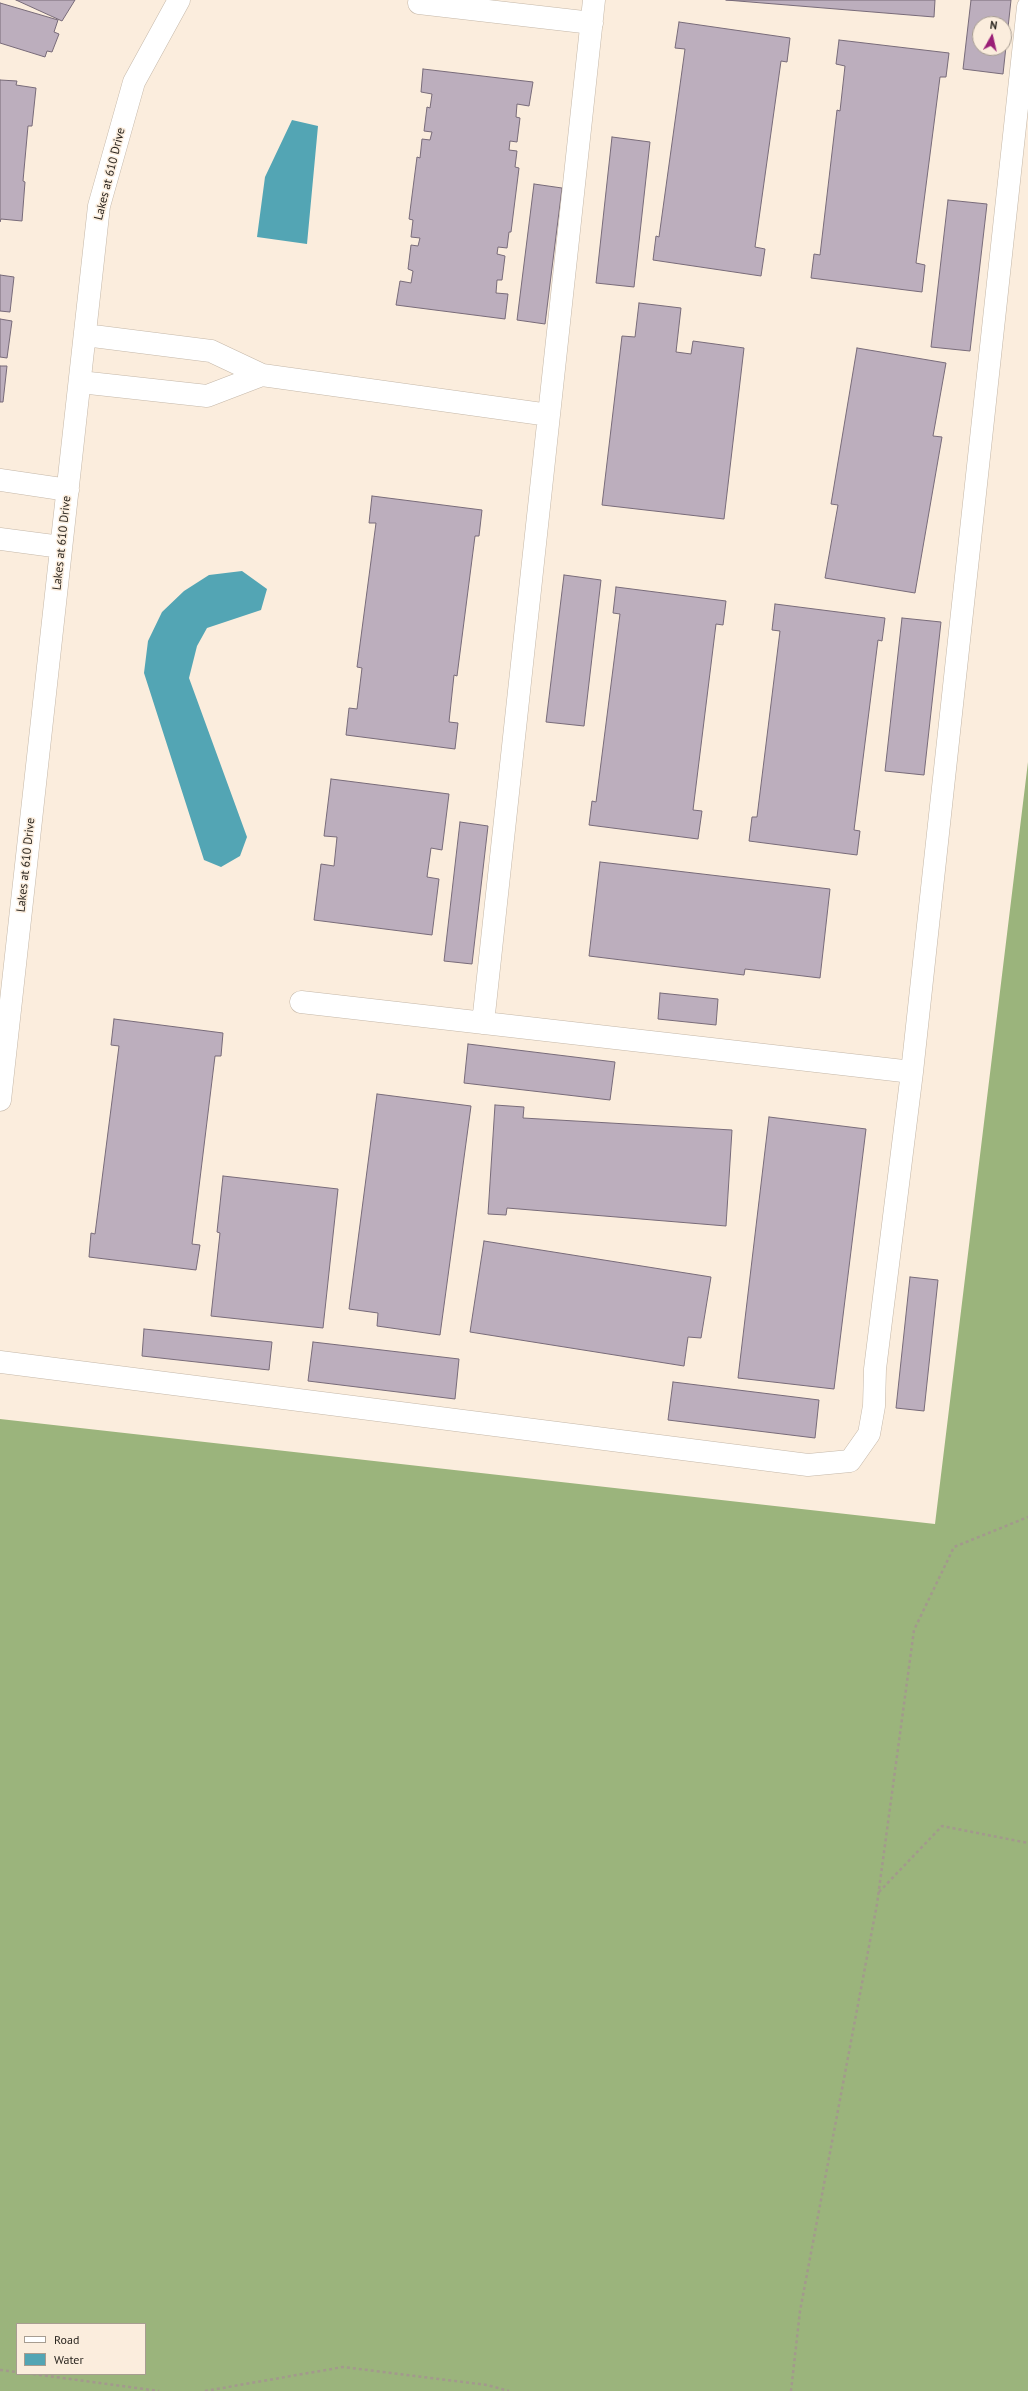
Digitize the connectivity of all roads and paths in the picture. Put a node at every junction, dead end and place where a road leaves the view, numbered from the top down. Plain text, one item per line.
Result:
1 (178, 0) edge
2 (594, 0) edge
3 (419, 3) dead end
4 (1028, 7) edge
5 (592, 24) junction
6 (85, 334) junction
7 (262, 375) junction
8 (80, 382) junction
9 (549, 415) junction
10 (0, 480) edge
11 (68, 490) junction
12 (0, 539) edge
13 (61, 547) junction
14 (302, 1002) dead end
15 (483, 1022) junction
16 (912, 1072) junction
17 (0, 1100) edge
18 (0, 1362) edge
19 (1028, 1517) edge
20 (1028, 1843) edge
21 (879, 1893) junction
22 (0, 2370) edge
23 (16, 2372) edge
24 (40, 2375) edge
25 (159, 2391) edge
26 (205, 2391) edge
27 (509, 2391) edge
28 (791, 2391) edge

1 - 6 street, Lakes at 610 Drive
2 - 5 street
3 - 5 street
4 - 16 street
5 - 9 street
6 - 7 street
6 - 8 street, Lakes at 610 Drive
7 - 8 street
7 - 9 street
8 - 11 street, Lakes at 610 Drive
9 - 15 street
10 - 11 street
11 - 13 street, Lakes at 610 Drive
12 - 13 street
13 - 17 street, Lakes at 610 Drive
14 - 15 street
15 - 16 street
16 - 18 street
19 - 21 path
20 - 21 path
21 - 28 path
22 - 23 path
24 - 25 path
26 - 27 path

